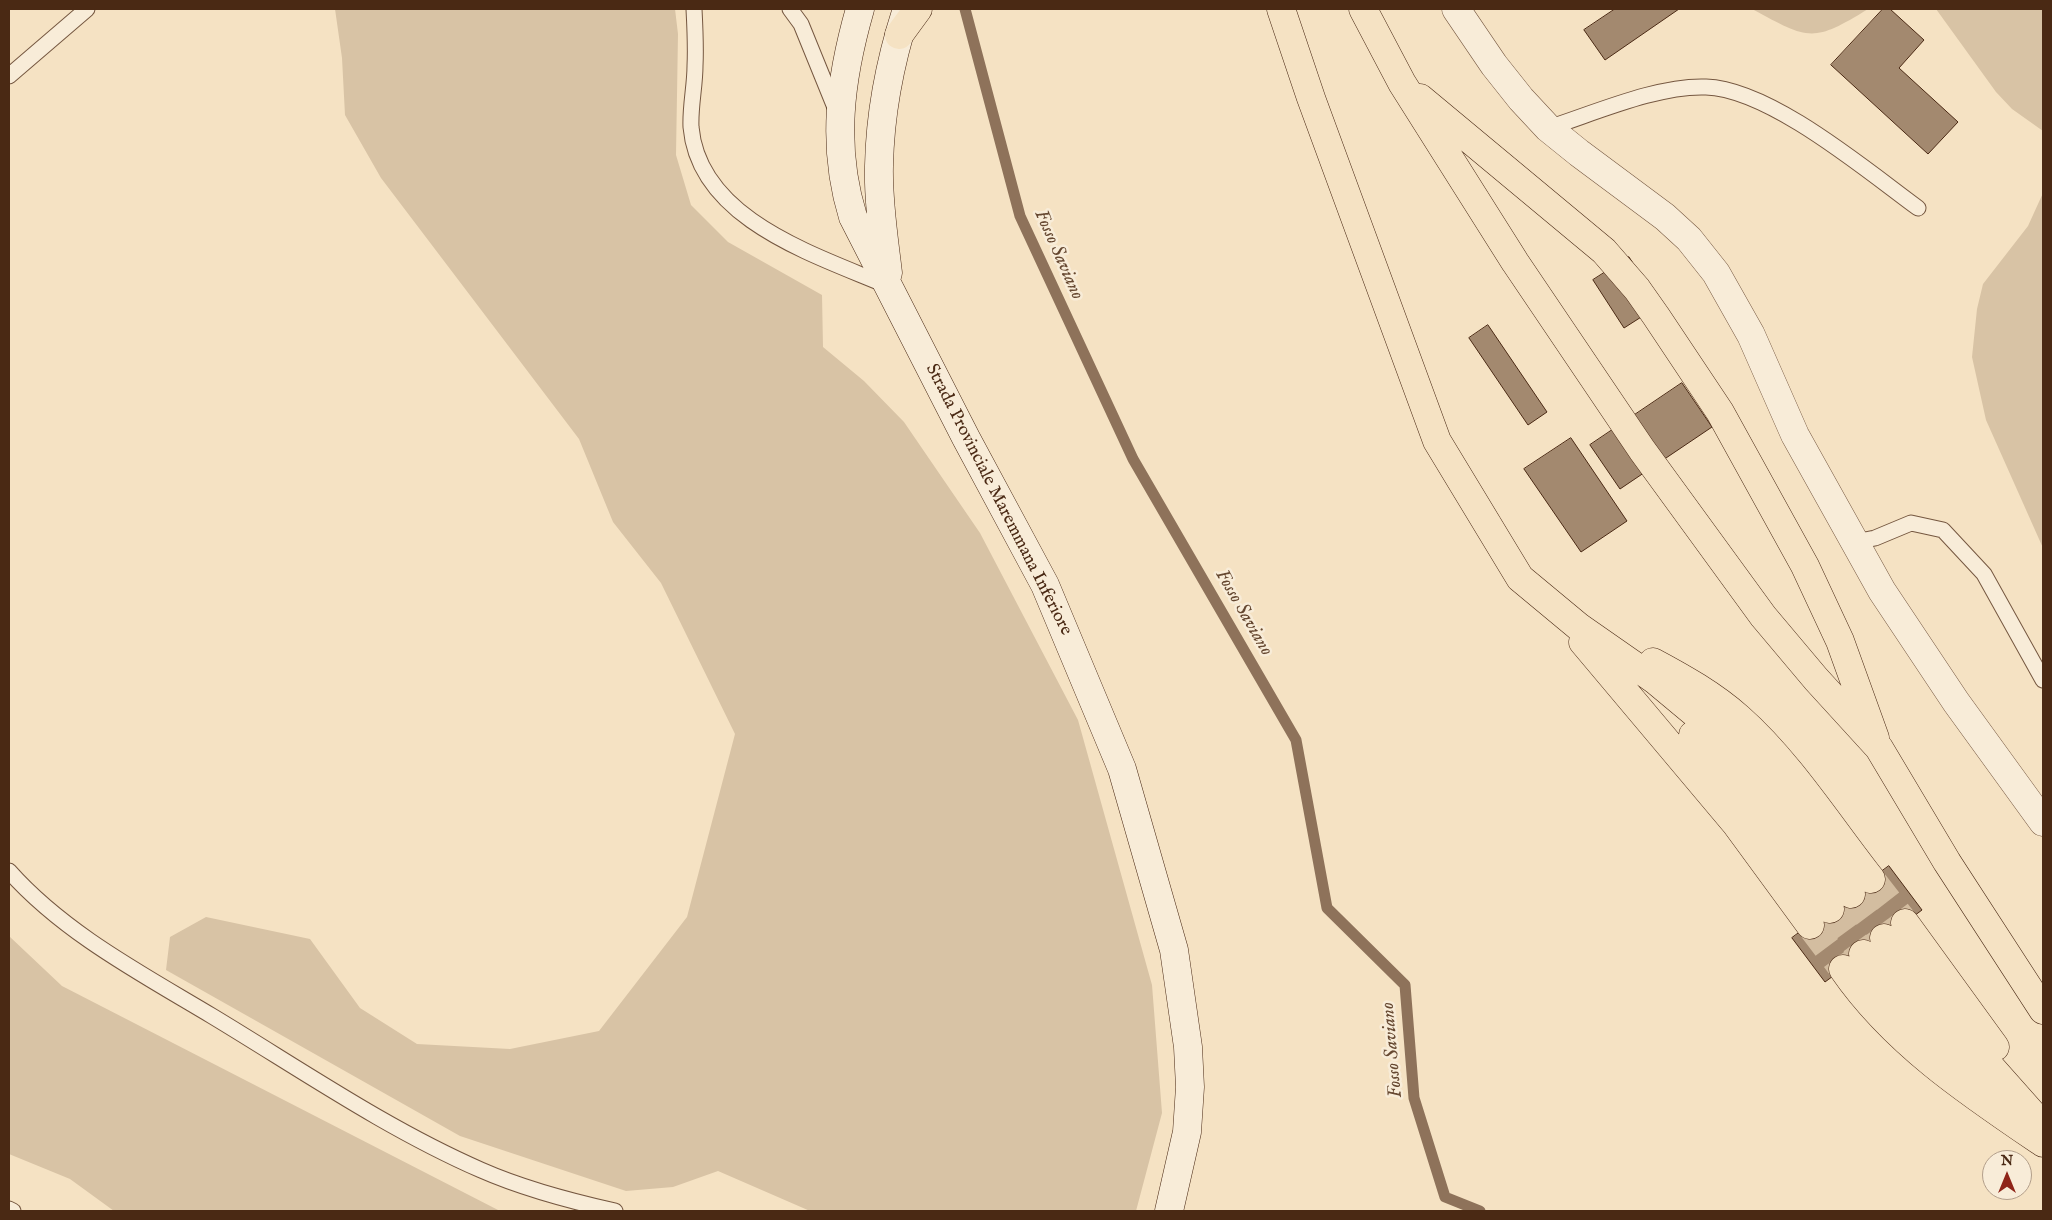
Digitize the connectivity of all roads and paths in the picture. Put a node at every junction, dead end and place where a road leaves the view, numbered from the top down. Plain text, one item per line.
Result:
1 (88, 9) edge
2 (694, 9) edge
3 (790, 9) edge
4 (860, 9) edge
5 (908, 9) edge
6 (918, 9) edge
7 (1281, 9) edge
8 (1363, 9) edge
9 (1456, 9) edge
10 (803, 16) edge
11 (899, 35) junction
12 (9, 76) edge
13 (1402, 83) junction
14 (839, 118) junction
15 (1548, 128) junction
16 (1918, 208) dead end
17 (889, 287) junction
18 (1854, 542) junction
19 (1548, 601) junction
20 (1579, 627) junction
21 (2043, 680) edge
22 (1879, 748) junction
23 (2043, 822) edge
24 (1947, 862) junction
25 (9, 871) edge
26 (1840, 902) junction
27 (1874, 946) junction
28 (2043, 974) edge
29 (2043, 1010) edge
30 (2043, 1108) edge
31 (2043, 1127) edge
32 (2043, 1143) edge
33 (9, 1210) edge
34 (13, 1211) edge
35 (615, 1211) edge
36 (1169, 1211) edge

1 - 12 lane
2 - 17 lane
3 - 10 lane
4 - 14 main road, Strada Provinciale Maremmana Inferiore
5 - 11 main road, Strada Provinciale Maremmana Inferiore
6 - 11 highway
7 - 19 highway
8 - 13 highway
9 - 15 main road
10 - 14 lane
11 - 17 main road, Strada Provinciale Maremmana Inferiore
13 - 22 highway
13 - 22 highway
14 - 17 main road, Strada Provinciale Maremmana Inferiore
15 - 16 lane
15 - 18 main road
17 - 36 main road, Strada Provinciale Maremmana Inferiore
18 - 21 lane
18 - 23 main road
19 - 20 highway
19 - 26 highway
20 - 26 highway
20 - 26 highway
22 - 24 highway
24 - 28 highway
24 - 29 highway
25 - 35 lane
27 - 30 highway
27 - 31 highway
27 - 32 highway
33 - 34 lane

